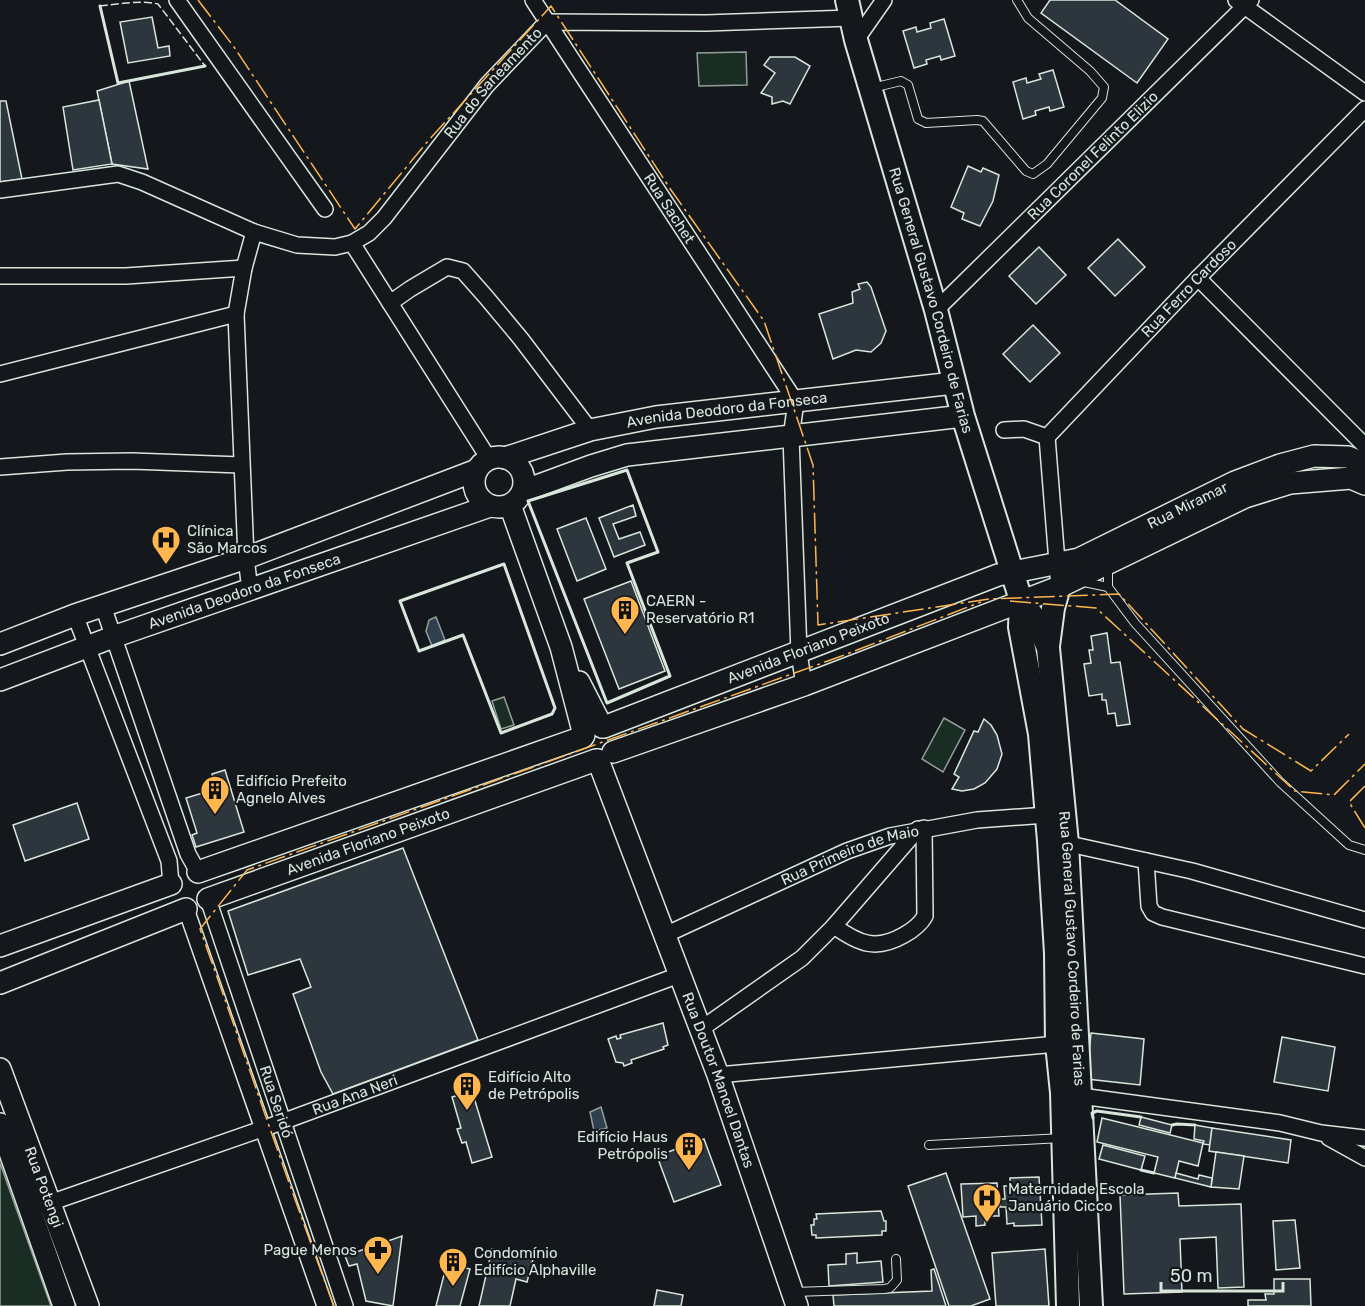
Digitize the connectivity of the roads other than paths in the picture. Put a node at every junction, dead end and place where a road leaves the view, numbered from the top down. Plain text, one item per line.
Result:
1 (177, 0) edge
2 (533, 0) edge
3 (884, 0) edge
4 (1017, 0) edge
5 (1244, 2) edge
6 (851, 19) edge
7 (548, 22) junction
8 (871, 88) junction
9 (1365, 93) edge
10 (1365, 109) edge
11 (0, 190) edge
12 (325, 208) dead end
13 (254, 232) junction
14 (352, 243) junction
15 (244, 268) junction
16 (0, 276) edge
17 (1198, 278) junction
18 (390, 303) junction
19 (936, 310) junction
20 (236, 314) junction
21 (0, 374) edge
22 (954, 383) junction
23 (963, 416) junction
24 (793, 419) junction
25 (590, 430) junction
26 (1004, 430) dead end
27 (1047, 436) junction
28 (1365, 446) edge
29 (490, 462) junction
30 (241, 465) junction
31 (1365, 465) edge
32 (0, 467) edge
33 (1365, 484) edge
34 (507, 501) junction
35 (363, 513) junction
36 (375, 546) junction
37 (246, 558) junction
38 (1057, 563) junction
39 (1108, 564) junction
40 (1012, 571) junction
41 (1066, 584) junction
42 (1108, 587) junction
43 (250, 590) junction
44 (1021, 600) junction
45 (103, 606) junction
46 (75, 615) junction
47 (114, 638) junction
48 (0, 644) edge
49 (87, 648) junction
50 (1048, 648) junction
51 (800, 653) junction
52 (0, 680) edge
53 (804, 685) junction
54 (594, 732) junction
55 (605, 756) junction
56 (1047, 815) junction
57 (921, 829) junction
58 (1058, 842) junction
59 (1365, 850) edge
60 (1146, 861) junction
61 (198, 872) junction
62 (171, 884) junction
63 (208, 899) junction
64 (186, 909) junction
65 (72, 919) junction
66 (1365, 920) edge
67 (834, 926) junction
68 (665, 935) junction
69 (0, 946) edge
70 (84, 951) junction
71 (1365, 966) edge
72 (679, 975) junction
73 (0, 983) edge
74 (701, 1029) junction
75 (1068, 1047) junction
76 (0, 1069) edge
77 (718, 1075) junction
78 (1072, 1095) junction
79 (282, 1122) junction
80 (0, 1124) edge
81 (261, 1128) junction
82 (1321, 1133) junction
83 (1063, 1138) junction
84 (1365, 1138) edge
85 (929, 1145) dead end
86 (1365, 1158) edge
87 (50, 1203) junction
88 (29, 1210) junction
89 (318, 1227) junction
90 (299, 1234) junction
91 (897, 1259) dead end
92 (795, 1299) edge
93 (64, 1306) edge
94 (88, 1306) edge
95 (324, 1306) edge
96 (345, 1306) edge
97 (1068, 1306) edge
98 (1091, 1306) edge

1 - 12 street
2 - 7 street, Rua Sachet
3 - 6 street
4 - 8 lane
5 - 9 street
5 - 19 street, Rua Coronel Felinto Elizio
6 - 7 street, Rua do Saneamento
6 - 8 main road, Rua General Gustavo Cordeiro de Farias
7 - 14 street, Rua do Saneamento
7 - 24 street, Rua Sachet
8 - 19 main road, Rua General Gustavo Cordeiro de Farias
10 - 17 street, Rua Ferro Cardoso
11 - 13 street, Rua do Saneamento
13 - 14 street, Rua do Saneamento
13 - 15 street
14 - 18 street
15 - 16 street
15 - 20 street
17 - 27 street, Rua Ferro Cardoso
17 - 28 street
18 - 25 street
18 - 29 street
19 - 22 main road, Rua General Gustavo Cordeiro de Farias
20 - 21 street
20 - 30 street
22 - 23 main road, Rua General Gustavo Cordeiro de Farias
22 - 24 main road, Avenida Deodoro da Fonseca
23 - 24 main road, Avenida Deodoro da Fonseca
23 - 40 main road, Rua General Gustavo Cordeiro de Farias
24 - 25 main road, Avenida Deodoro da Fonseca
24 - 34 main road, Avenida Deodoro da Fonseca
24 - 51 street
25 - 29 main road, Avenida Deodoro da Fonseca
26 - 27 street
27 - 38 street
29 - 34 main road
29 - 34 main road
29 - 35 main road, Avenida Deodoro da Fonseca
30 - 32 street
30 - 37 street
31 - 38 main road, Rua Miramar
33 - 39 main road, Rua Miramar
34 - 36 main road, Avenida Deodoro da Fonseca
34 - 54 main road
35 - 36 main road
35 - 37 main road, Avenida Deodoro da Fonseca
36 - 43 main road, Avenida Deodoro da Fonseca
37 - 43 street
37 - 45 main road, Avenida Deodoro da Fonseca
38 - 40 main road, Rua Miramar
38 - 41 street
39 - 41 main road, Rua Miramar
39 - 42 lane
40 - 44 main road, Rua General Gustavo Cordeiro de Farias
40 - 51 main road, Avenida Floriano Peixoto
41 - 42 lane
41 - 44 main road, Rua Miramar
41 - 50 main road
42 - 59 lane
43 - 47 main road, Avenida Deodoro da Fonseca
44 - 50 main road, Rua General Gustavo Cordeiro de Farias
44 - 53 main road, Avenida Floriano Peixoto
44 - 56 main road, Rua General Gustavo Cordeiro de Farias
45 - 46 main road, Avenida Deodoro da Fonseca
45 - 47 street
46 - 48 main road, Avenida Deodoro da Fonseca
46 - 49 street
47 - 49 main road, Avenida Deodoro da Fonseca
47 - 61 street
49 - 52 main road, Avenida Deodoro da Fonseca
49 - 62 street
50 - 58 main road, Rua General Gustavo Cordeiro de Farias
51 - 53 street
51 - 54 main road, Avenida Floriano Peixoto
53 - 55 main road, Avenida Floriano Peixoto
54 - 55 main road
54 - 55 main road
54 - 61 main road, Avenida Floriano Peixoto
55 - 63 main road, Avenida Floriano Peixoto
55 - 68 main road, Rua Doutor Manoel Dantas
56 - 57 street, Rua Primeiro de Maio
56 - 58 main road, Rua General Gustavo Cordeiro de Farias
57 - 67 street
57 - 67 street
57 - 68 street, Rua Primeiro de Maio
58 - 60 street
58 - 75 main road, Rua General Gustavo Cordeiro de Farias
60 - 66 street
60 - 71 street
61 - 62 main road
61 - 63 main road
62 - 64 main road
62 - 65 main road
63 - 64 main road
63 - 79 street, Rua Seridó
64 - 70 main road
64 - 81 street, Rua Seridó
65 - 69 main road
65 - 70 main road
67 - 74 street
68 - 72 main road, Rua Doutor Manoel Dantas
70 - 73 main road
72 - 74 main road, Rua Doutor Manoel Dantas
72 - 79 street, Rua Ana Neri
74 - 77 main road, Rua Doutor Manoel Dantas
75 - 77 street
75 - 78 main road, Rua General Gustavo Cordeiro de Farias
76 - 87 main road, Rua Potengi
77 - 92 main road, Rua Doutor Manoel Dantas
78 - 82 street
78 - 83 main road, Rua General Gustavo Cordeiro de Farias
78 - 98 main road, Rua General Gustavo Cordeiro de Farias
79 - 81 street, Rua Ana Neri
79 - 89 street, Rua Seridó
80 - 88 main road, Rua Potengi
81 - 87 street, Rua Ana Neri
81 - 90 street, Rua Seridó
82 - 84 street
82 - 86 street
83 - 85 lane
83 - 97 main road, Rua General Gustavo Cordeiro de Farias
87 - 88 street, Rua Ana Neri
87 - 94 main road, Rua Potengi
88 - 93 main road, Rua Potengi
89 - 90 street
89 - 96 street, Rua Seridó
90 - 95 street, Rua Seridó
91 - 92 lane

